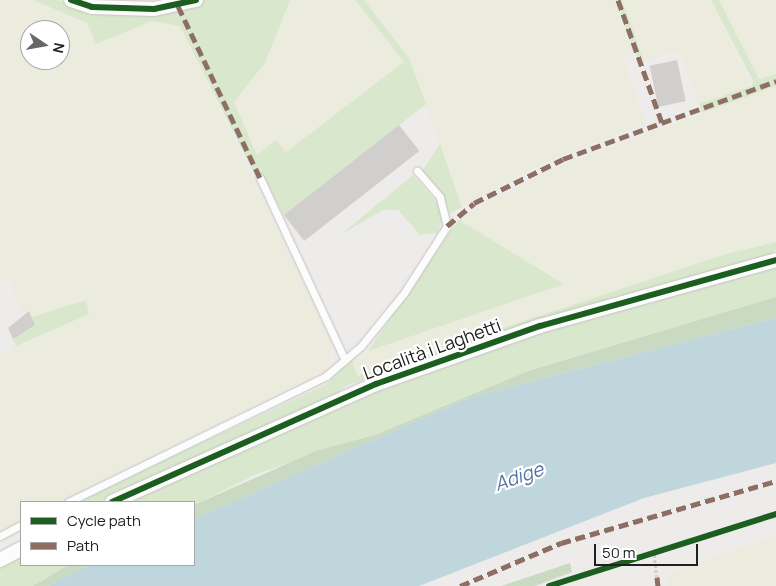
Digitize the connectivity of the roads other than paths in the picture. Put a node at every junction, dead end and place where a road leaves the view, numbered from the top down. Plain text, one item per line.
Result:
1 (71, 0) edge
2 (196, 0) edge
3 (417, 172) dead end
4 (260, 178) dead end
5 (776, 260) edge
6 (345, 360) junction
7 (70, 501) edge
8 (114, 501) edge
9 (20, 526) edge
10 (0, 536) edge
11 (20, 550) edge
12 (0, 560) edge

1 - 2 street
3 - 6 lane
4 - 6 lane
5 - 8 street, Località i Laghetti
6 - 7 lane
9 - 10 lane
11 - 12 street

